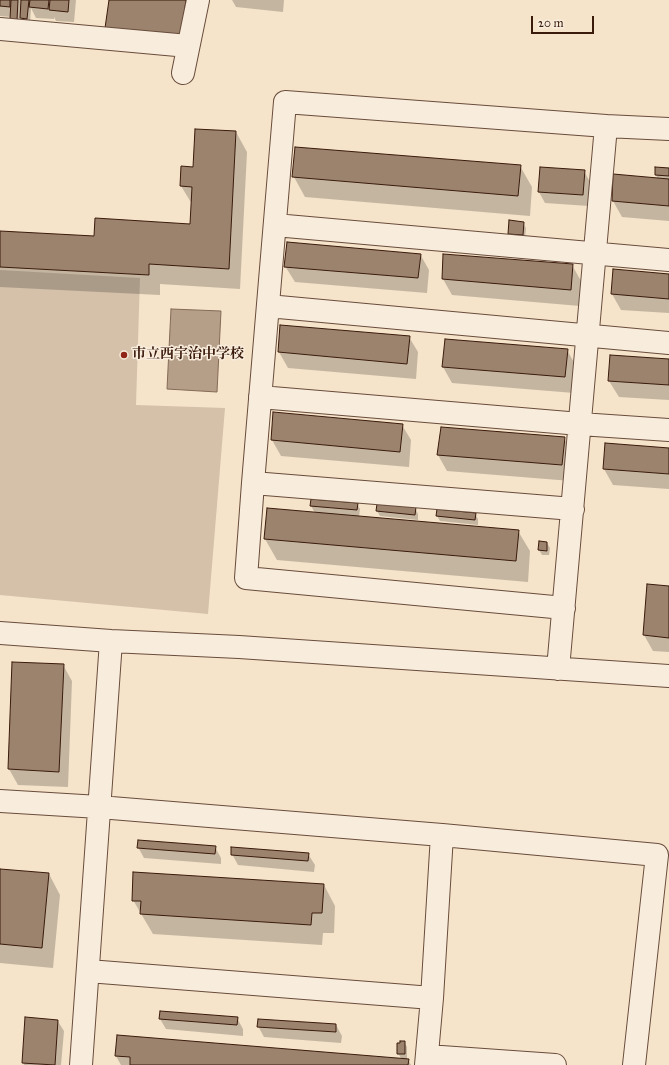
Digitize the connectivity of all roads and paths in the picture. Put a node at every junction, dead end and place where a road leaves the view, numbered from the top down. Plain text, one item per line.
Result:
1 (198, 0) edge
2 (0, 29) edge
3 (188, 46) junction
4 (183, 73) dead end
5 (606, 126) junction
6 (669, 129) edge
7 (275, 226) junction
8 (595, 253) junction
9 (669, 260) edge
10 (268, 306) junction
11 (588, 335) junction
12 (669, 343) edge
13 (260, 397) junction
14 (580, 424) junction
15 (669, 430) edge
16 (253, 483) junction
17 (573, 509) junction
18 (564, 608) junction
19 (0, 633) edge
20 (111, 641) junction
21 (558, 669) junction
22 (669, 676) edge
23 (0, 801) edge
24 (99, 807) junction
25 (442, 835) junction
26 (88, 972) junction
27 (432, 998) junction
28 (427, 1060) edge
29 (81, 1065) edge
30 (555, 1065) edge
31 (634, 1065) edge

1 - 3 street
2 - 3 street
3 - 4 street
5 - 6 street
5 - 7 street
5 - 8 street
7 - 8 street
7 - 10 street
8 - 9 street
8 - 11 street
10 - 11 street
10 - 13 street
11 - 12 street
11 - 14 street
13 - 14 street
13 - 16 street
14 - 15 street
14 - 17 street
16 - 17 street
16 - 18 street
17 - 18 street
18 - 21 street
19 - 20 street
20 - 21 street
20 - 24 street
21 - 22 street
23 - 24 street
24 - 25 street
24 - 26 street
25 - 27 street
25 - 31 street
26 - 27 street
26 - 29 street
27 - 28 street
28 - 30 street

